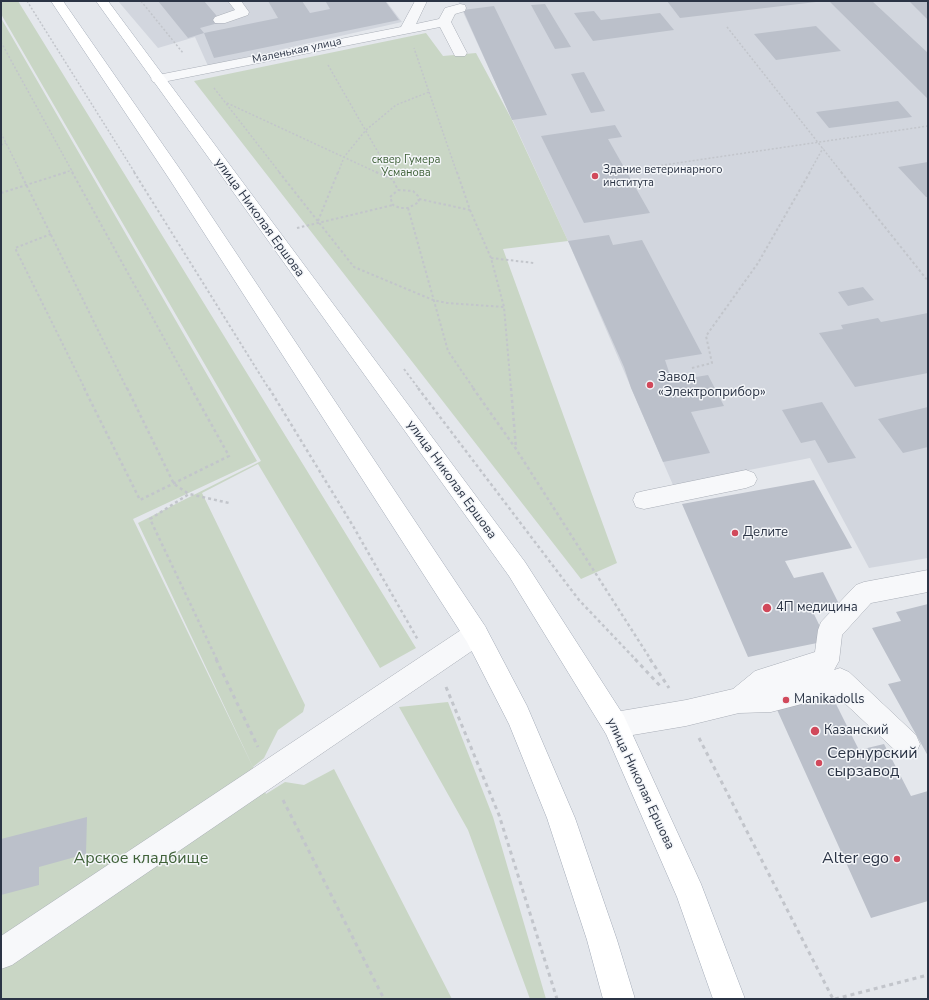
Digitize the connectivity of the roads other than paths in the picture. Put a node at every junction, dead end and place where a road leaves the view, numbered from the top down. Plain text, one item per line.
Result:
1 (57, 1) edge
2 (102, 1) edge
3 (234, 1) edge
4 (421, 1) edge
5 (460, 8) dead end
6 (220, 20) dead end
7 (444, 22) junction
8 (407, 28) junction
9 (460, 53) dead end
10 (158, 80) junction
11 (746, 479) dead end
12 (644, 500) dead end
13 (928, 581) edge
14 (476, 634) junction
15 (739, 700) junction
16 (615, 725) junction
17 (907, 744) dead end
18 (1, 954) edge
19 (619, 999) edge
20 (729, 999) edge

1 - 14 main road
2 - 10 main road, улица Николая Ершова
3 - 6 lane
4 - 8 lane
5 - 7 lane
7 - 8 lane, Маленькая улица
7 - 9 lane
8 - 10 lane, Маленькая улица
10 - 16 main road, улица Николая Ершова
11 - 12 lane
13 - 15 lane
14 - 18 lane
14 - 19 main road
15 - 16 lane
15 - 17 lane
16 - 20 main road, улица Николая Ершова

